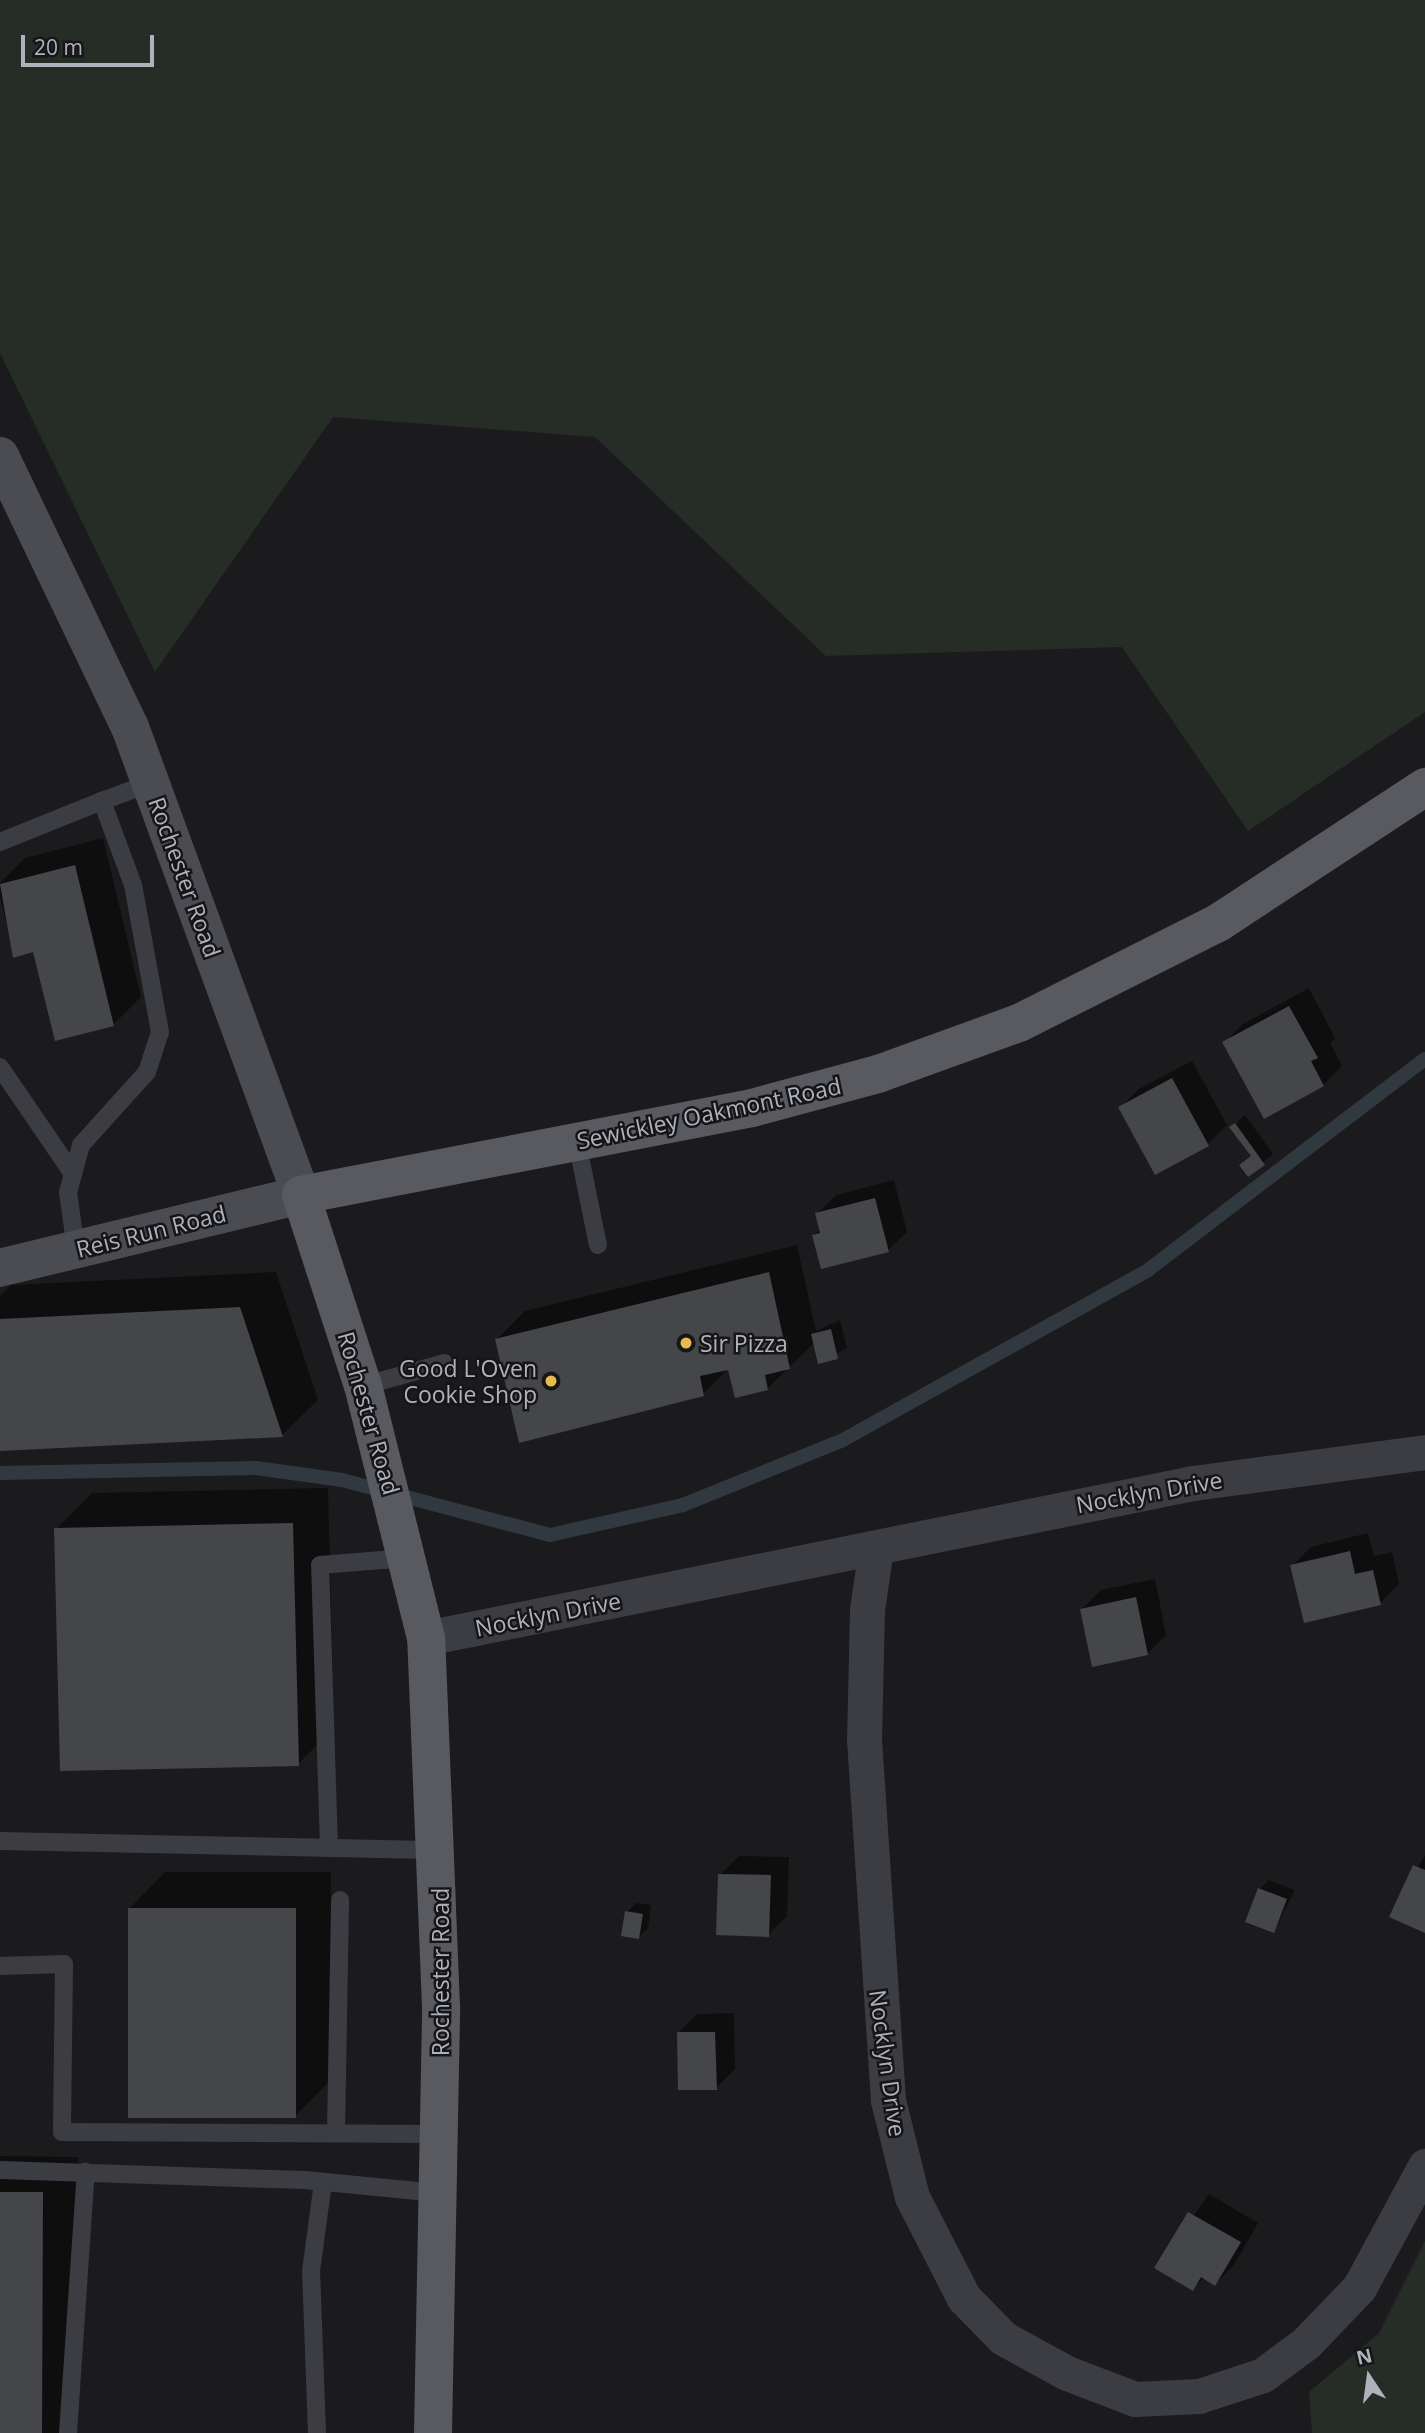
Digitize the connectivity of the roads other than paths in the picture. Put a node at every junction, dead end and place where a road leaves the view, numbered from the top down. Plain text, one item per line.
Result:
1 (0, 456) edge
2 (151, 783) junction
3 (1425, 787) edge
4 (102, 801) junction
5 (0, 842) edge
6 (0, 1067) edge
7 (576, 1142) junction
8 (71, 1171) junction
9 (302, 1195) junction
10 (598, 1245) dead end
11 (76, 1249) junction
12 (0, 1268) edge
13 (445, 1363) dead end
14 (363, 1386) junction
15 (1425, 1451) edge
16 (876, 1548) junction
17 (407, 1558) junction
18 (426, 1638) junction
19 (0, 1841) edge
20 (330, 1848) junction
21 (439, 1850) junction
22 (340, 1900) dead end
23 (0, 1965) edge
24 (336, 2133) junction
25 (438, 2134) junction
26 (1425, 2166) edge
27 (0, 2170) edge
28 (86, 2172) junction
29 (323, 2182) junction
30 (438, 2193) junction
31 (68, 2433) edge
32 (317, 2433) edge
33 (433, 2433) edge

1 - 2 street, Rochester Road
2 - 4 lane
2 - 9 street, Rochester Road
3 - 7 main road, Sewickley Oakmont Road
4 - 5 lane
4 - 8 lane
6 - 8 lane
7 - 9 main road, Sewickley Oakmont Road
7 - 10 lane
8 - 11 lane
9 - 11 street, Reis Run Road
9 - 14 main road, Rochester Road
11 - 12 street, Reis Run Road
13 - 14 lane
14 - 17 main road, Rochester Road
15 - 16 street, Nocklyn Drive
16 - 18 street, Nocklyn Drive
16 - 26 street, Nocklyn Drive
17 - 18 main road, Rochester Road
17 - 20 lane
18 - 21 main road, Rochester Road
19 - 20 lane
20 - 21 lane
21 - 25 main road, Rochester Road
22 - 24 lane
23 - 24 lane
24 - 25 lane
25 - 30 main road, Rochester Road
27 - 28 lane
28 - 29 lane
28 - 31 lane
29 - 30 lane
29 - 32 lane
30 - 33 main road, Rochester Road

